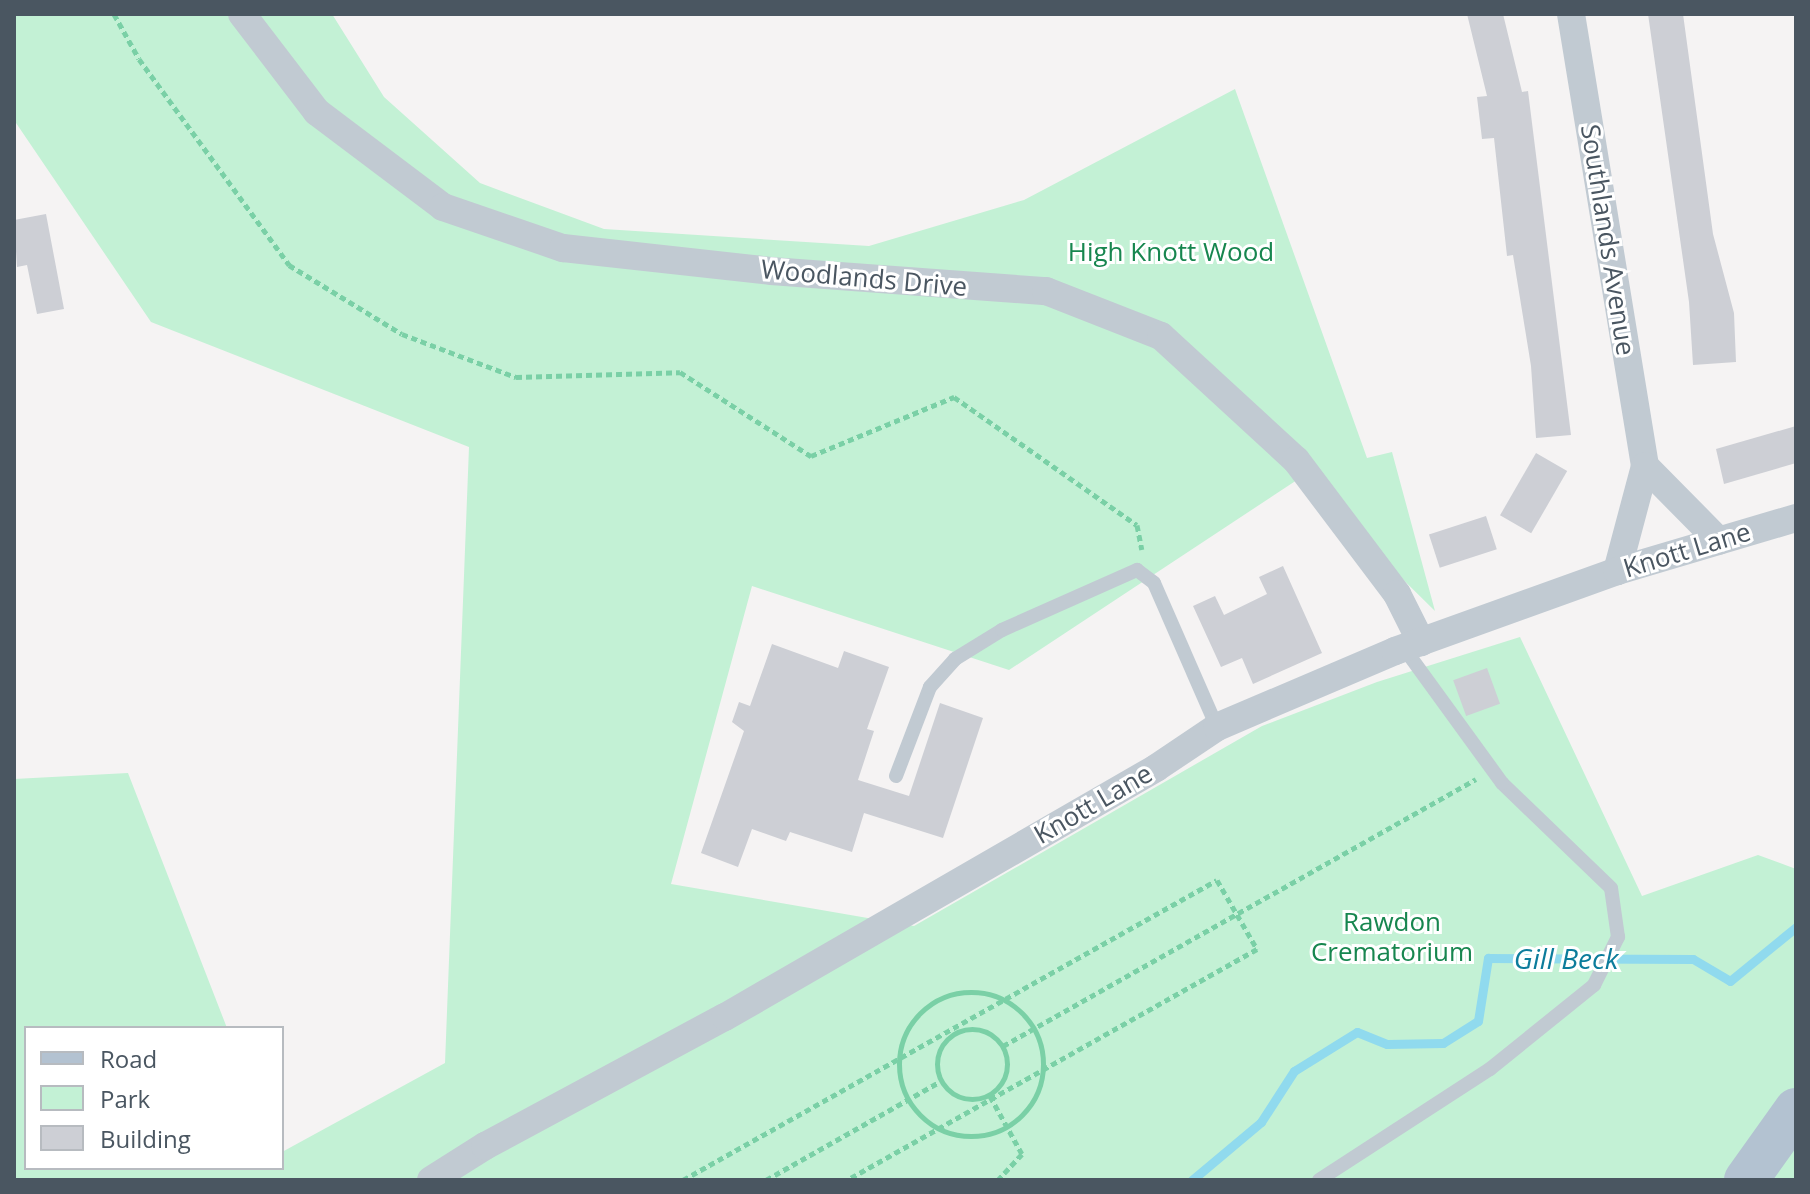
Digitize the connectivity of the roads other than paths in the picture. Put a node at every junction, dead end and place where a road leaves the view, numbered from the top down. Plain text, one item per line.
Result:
1 (242, 14) edge
2 (1571, 14) edge
3 (1645, 466) junction
4 (1796, 518) edge
5 (1719, 541) junction
6 (1617, 571) junction
7 (1413, 645) junction
8 (1217, 727) junction
9 (896, 776) dead end
10 (1796, 1110) edge
11 (431, 1180) edge
12 (1319, 1180) edge
13 (1746, 1180) edge

1 - 7 street, Woodlands Drive
2 - 3 street, Southlands Avenue
3 - 5 street
3 - 6 street, Southlands Avenue
4 - 5 street, Knott Lane
5 - 6 street, Knott Lane
6 - 7 street, Knott Lane
7 - 8 street, Knott Lane
7 - 12 lane
8 - 9 lane
8 - 11 street, Knott Lane
10 - 13 main road

